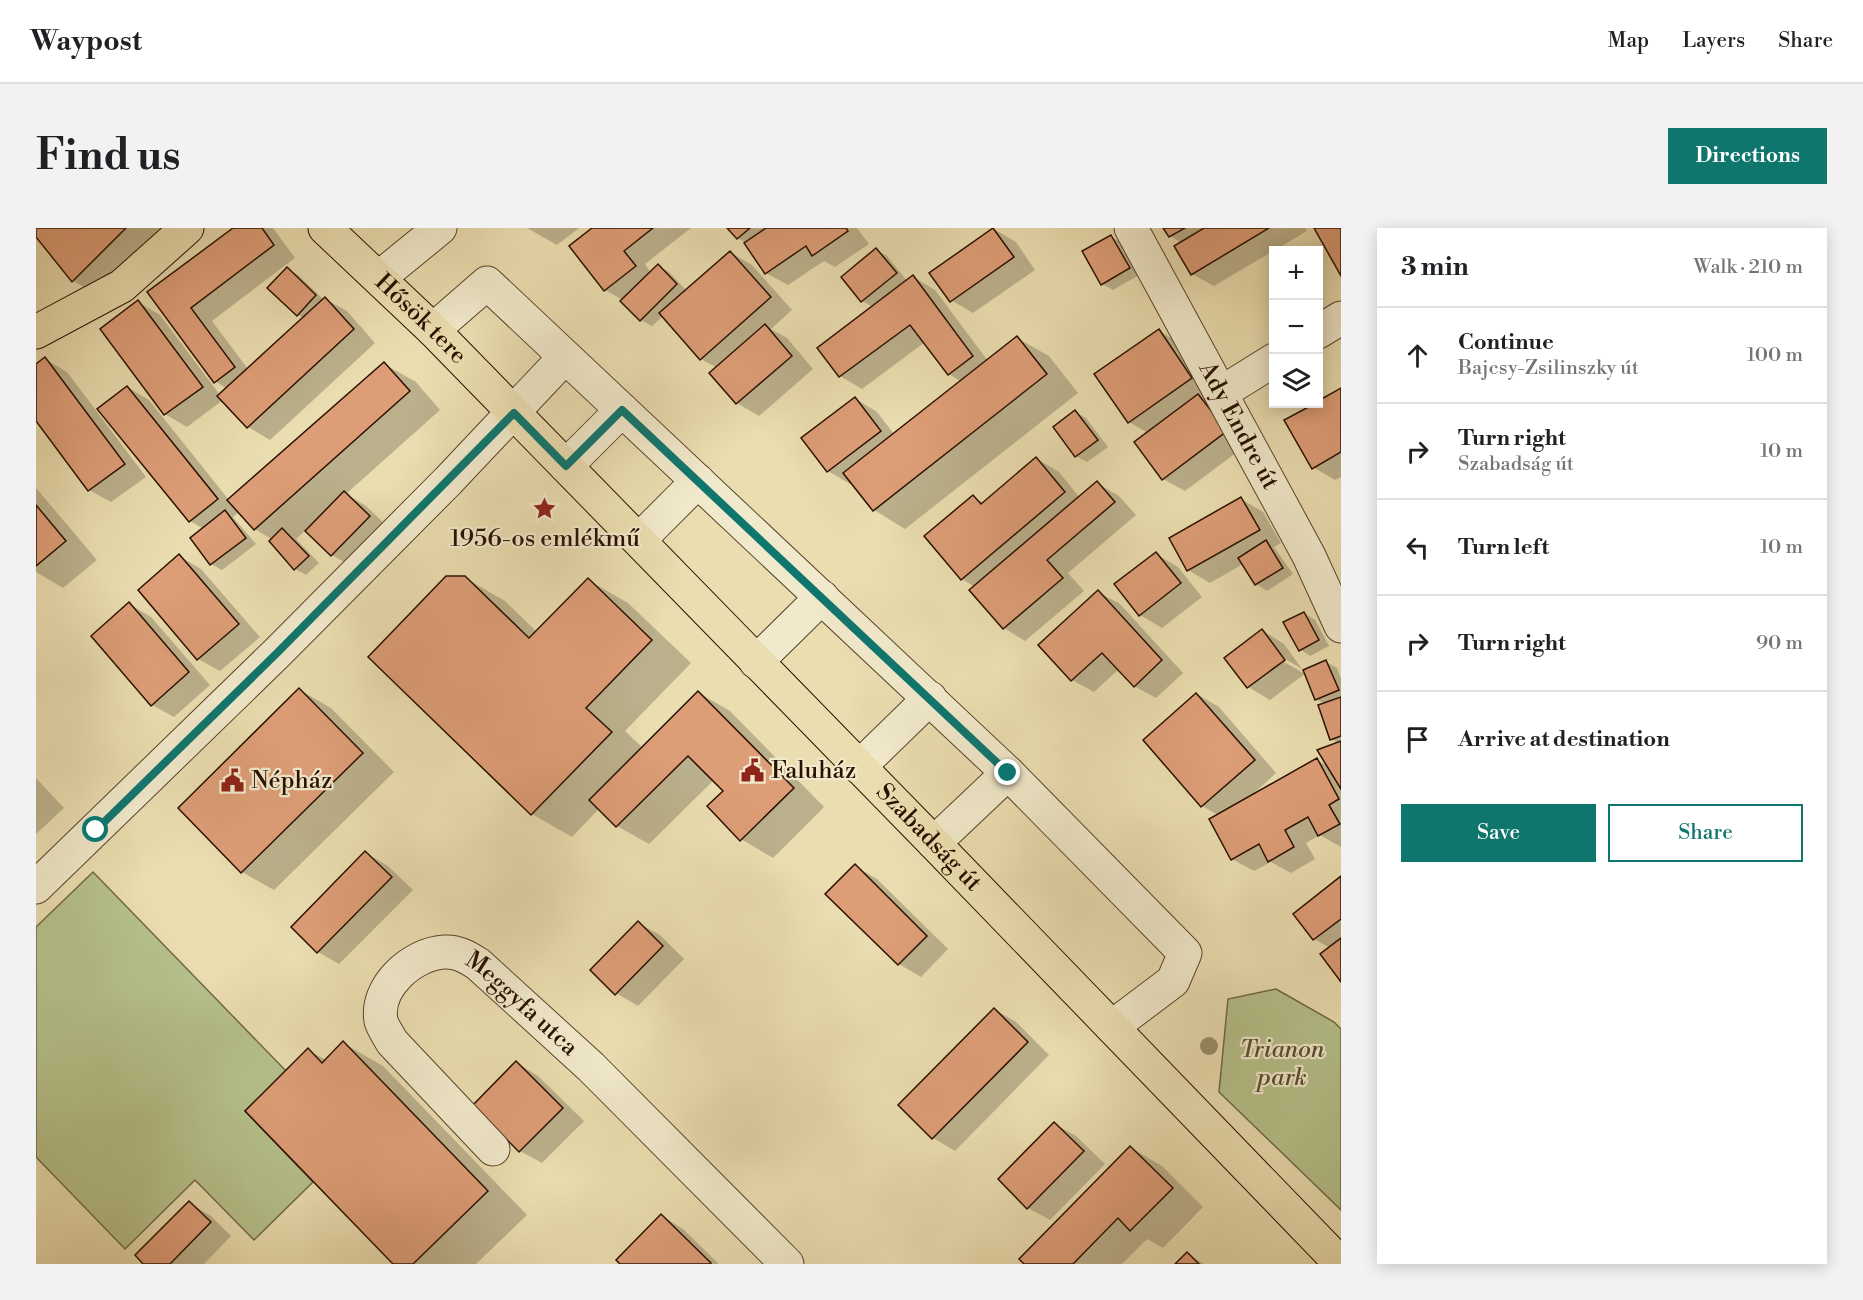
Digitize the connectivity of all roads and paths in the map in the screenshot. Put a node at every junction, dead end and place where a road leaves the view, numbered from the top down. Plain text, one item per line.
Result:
1 (187, 228) edge
2 (326, 228) edge
3 (440, 228) edge
4 (1131, 228) edge
5 (380, 277) junction
6 (1341, 318) edge
7 (1323, 329) edge
8 (433, 330) junction
9 (36, 332) edge
10 (565, 357) junction
11 (1269, 363) edge
12 (1221, 393) junction
13 (622, 410) junction
14 (514, 413) junction
15 (566, 466) junction
16 (698, 481) junction
17 (639, 540) junction
18 (822, 597) junction
19 (1341, 626) edge
20 (756, 662) junction
21 (930, 698) junction
22 (859, 767) junction
23 (1008, 773) junction
24 (934, 843) junction
25 (36, 887) edge
26 (1112, 1027) junction
27 (493, 1149) dead end
28 (787, 1264) edge
29 (1341, 1264) edge

1 - 9 main road
2 - 5 main road, Hősök tere
3 - 5 street
4 - 12 street, Ady Endre út
5 - 8 main road, Hősök tere
6 - 7 street
8 - 10 street
8 - 14 main road, Hősök tere
10 - 13 street
10 - 14 street
11 - 12 street
12 - 19 street, Ady Endre út
13 - 15 street
13 - 16 street
14 - 15 main road, Szabadság út
14 - 25 street
15 - 17 main road, Szabadság út
16 - 17 street
16 - 18 street
17 - 20 main road, Szabadság út
18 - 20 street
18 - 21 street
20 - 22 main road, Szabadság út
21 - 22 street
21 - 23 street
22 - 24 main road, Szabadság út
23 - 24 street
23 - 26 street
24 - 26 main road, Szabadság út
26 - 29 main road, Szabadság út
27 - 28 street, Meggyfa utca

